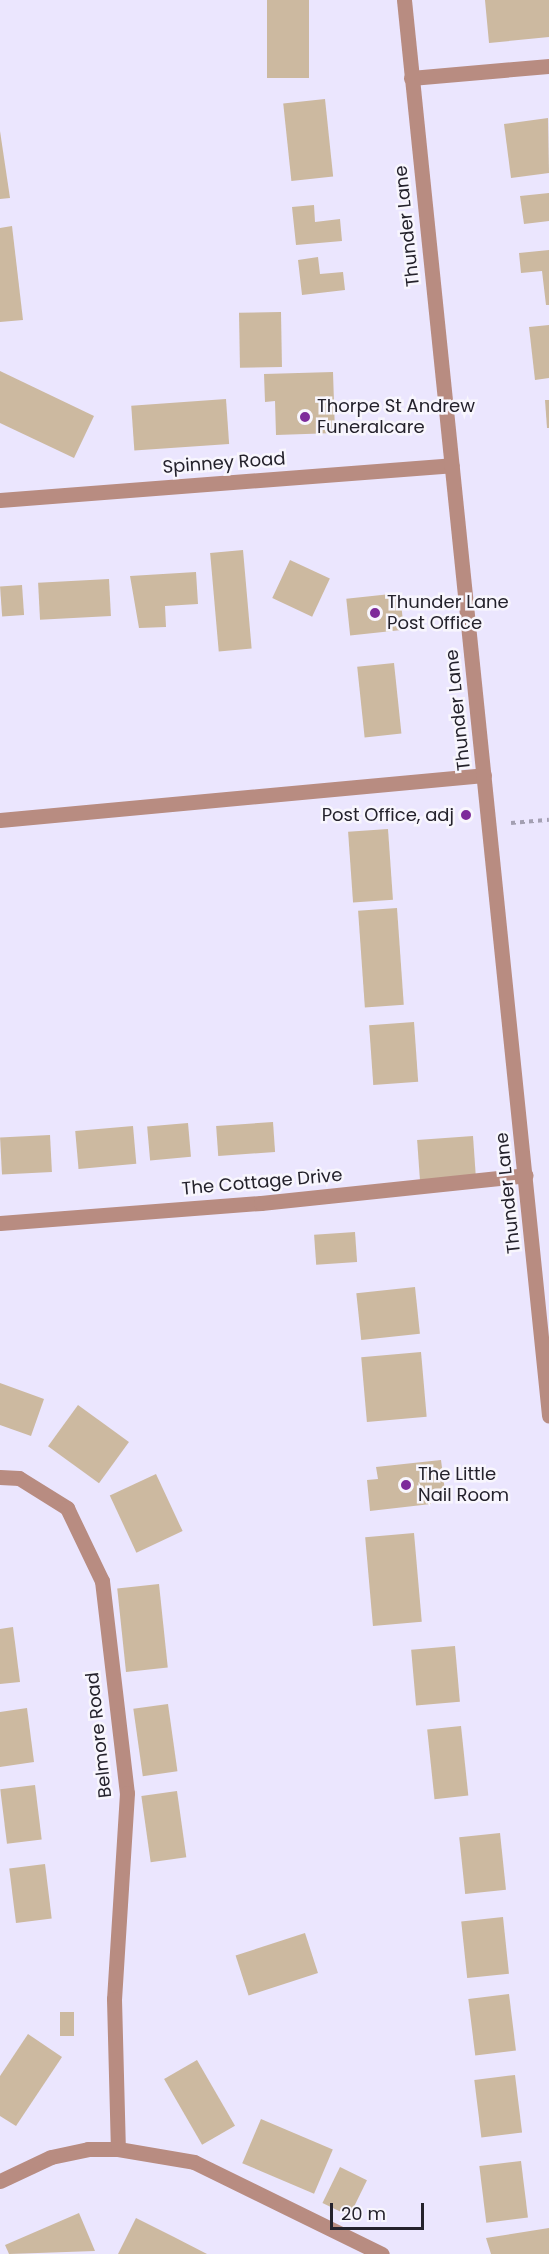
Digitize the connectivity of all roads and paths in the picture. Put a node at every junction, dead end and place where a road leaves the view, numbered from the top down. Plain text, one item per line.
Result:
1 (404, 0) edge
2 (549, 66) edge
3 (411, 78) junction
4 (452, 465) junction
5 (0, 500) edge
6 (484, 775) junction
7 (0, 820) edge
8 (549, 820) edge
9 (489, 825) junction
10 (526, 1174) junction
11 (0, 1223) edge
12 (549, 1416) edge
13 (0, 1477) edge
14 (118, 2149) junction
15 (0, 2181) edge
16 (382, 2254) edge

1 - 3 street, Thunder Lane
2 - 3 street
3 - 4 street, Thunder Lane
4 - 5 street, Spinney Road
4 - 6 street, Thunder Lane
6 - 7 street
6 - 9 street, Thunder Lane
8 - 9 path
9 - 10 street, Thunder Lane
10 - 11 street, The Cottage Drive
10 - 12 street, Thunder Lane
13 - 14 street, Belmore Road
14 - 15 street
14 - 16 street

